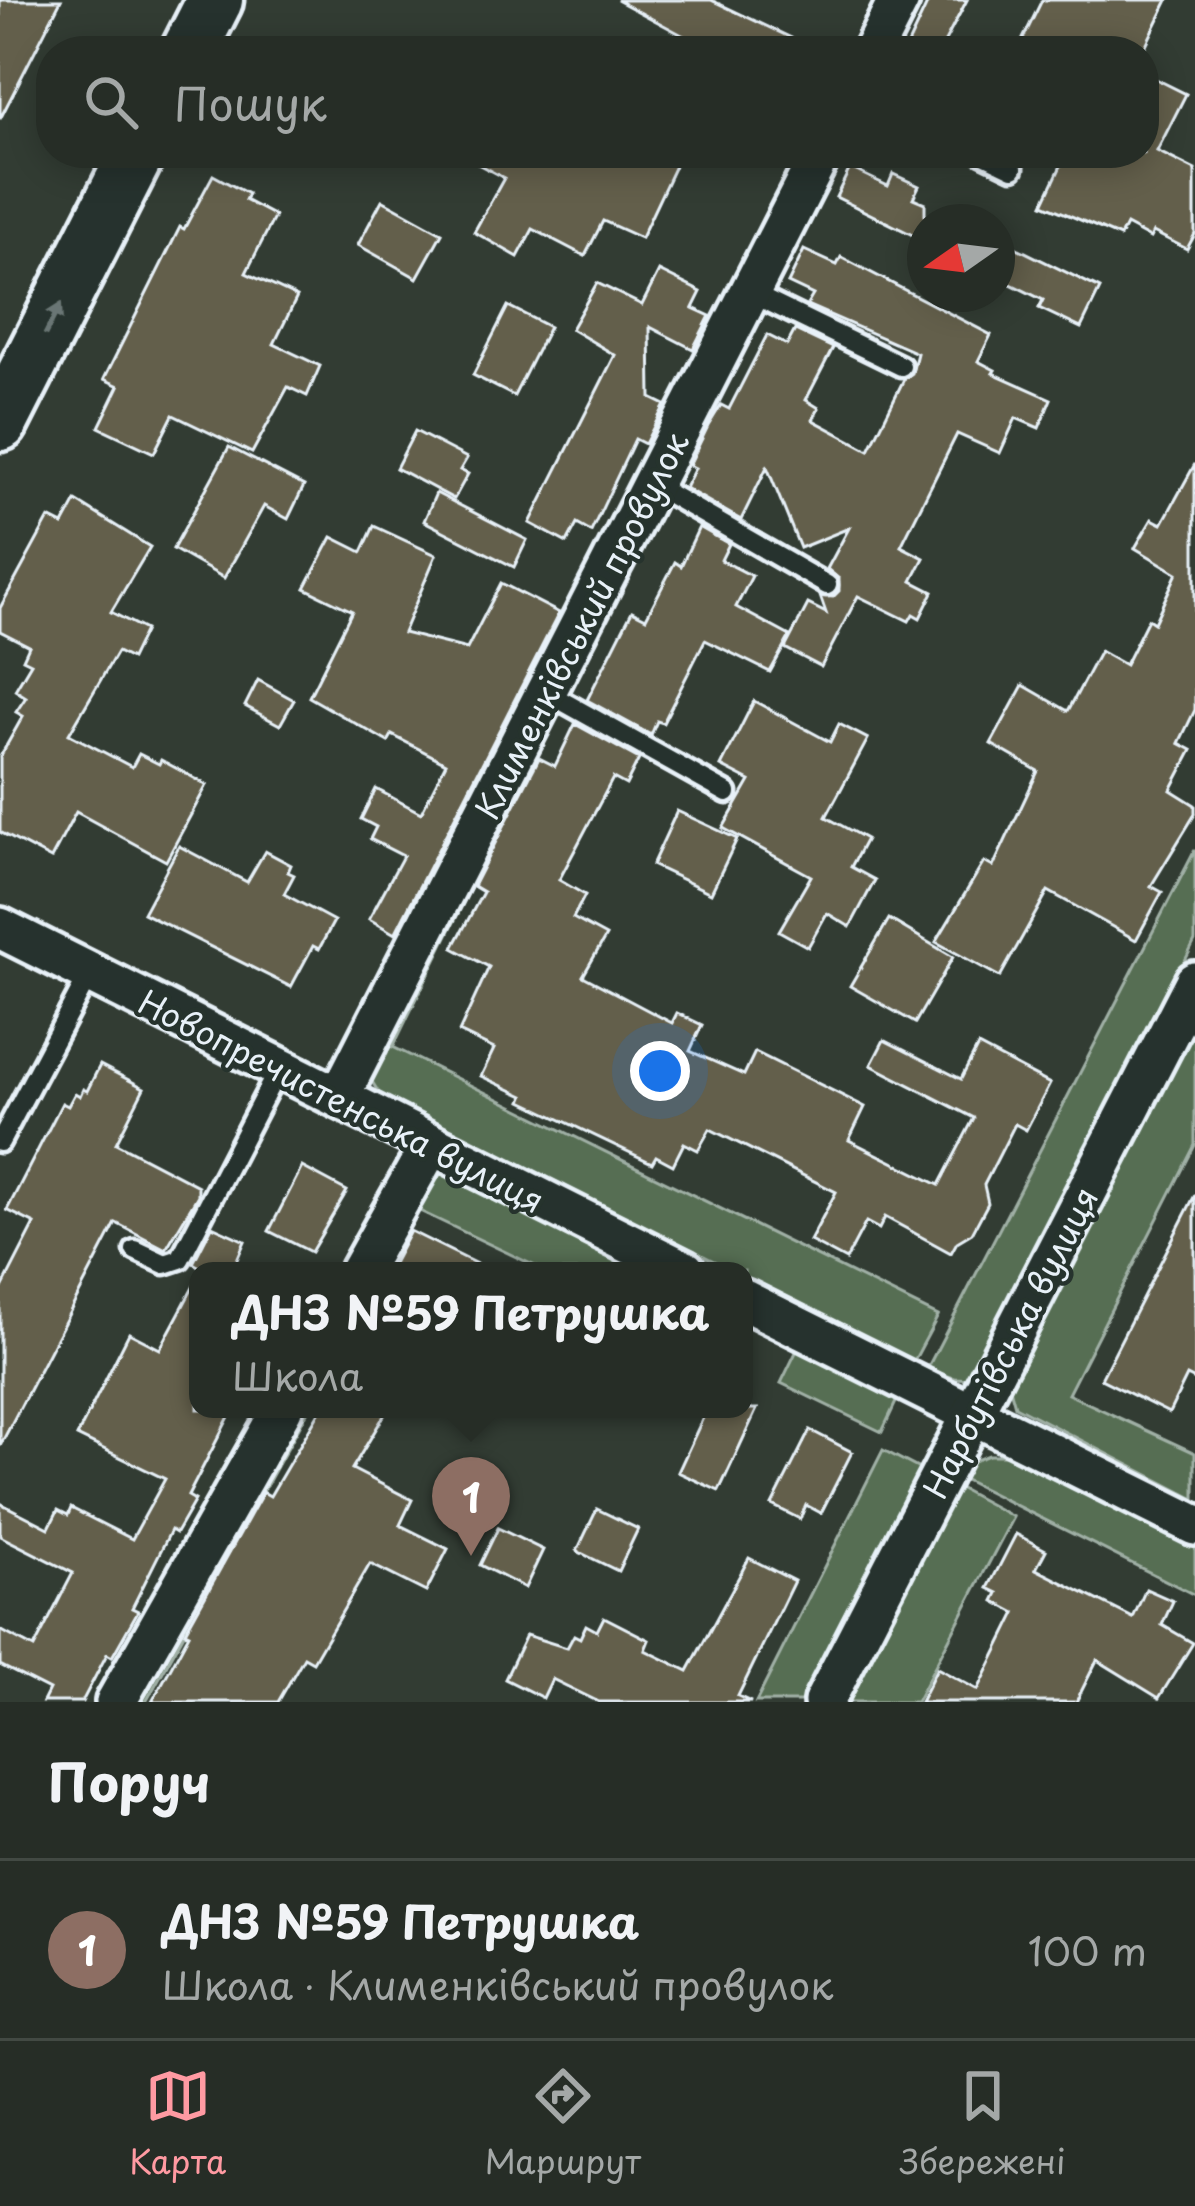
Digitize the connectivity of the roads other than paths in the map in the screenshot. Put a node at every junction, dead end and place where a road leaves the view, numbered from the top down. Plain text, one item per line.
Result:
1 (215, 0) edge
2 (899, 0) edge
3 (197, 36) edge
4 (881, 36) edge
5 (129, 168) edge
6 (814, 168) edge
7 (751, 293) junction
8 (901, 365) dead end
9 (0, 422) edge
10 (650, 483) junction
11 (827, 585) dead end
12 (546, 692) junction
13 (727, 793) dead end
14 (0, 928) edge
15 (90, 973) junction
16 (1195, 982) edge
17 (279, 1068) junction
18 (339, 1097) junction
19 (0, 1142) edge
20 (430, 1146) junction
21 (135, 1250) dead end
22 (365, 1262) edge
23 (667, 1262) edge
24 (753, 1304) edge
25 (972, 1414) junction
26 (277, 1418) edge
27 (1195, 1525) edge
28 (116, 1702) edge
29 (824, 1702) edge

1 - 3 main road
2 - 4 street
9 -> 5 main road
6 - 7 street, Клименківський провулок
7 - 8 lane
7 - 10 street, Клименківський провулок
10 - 11 lane
10 - 12 street, Клименківський провулок
12 - 13 lane
12 - 18 street, Клименківський провулок
14 - 15 street, Новопречистенська вулиця
15 - 17 street, Новопречистенська вулиця
15 - 19 lane
16 - 25 street, Нарбутівська вулиця
17 - 18 street, Новопречистенська вулиця
17 - 21 lane
18 - 20 street, Новопречистенська вулиця
20 - 22 street
20 - 23 street, Новопречистенська вулиця
24 - 25 street
25 - 27 street
25 - 29 street, Нарбутівська вулиця
26 - 28 street

